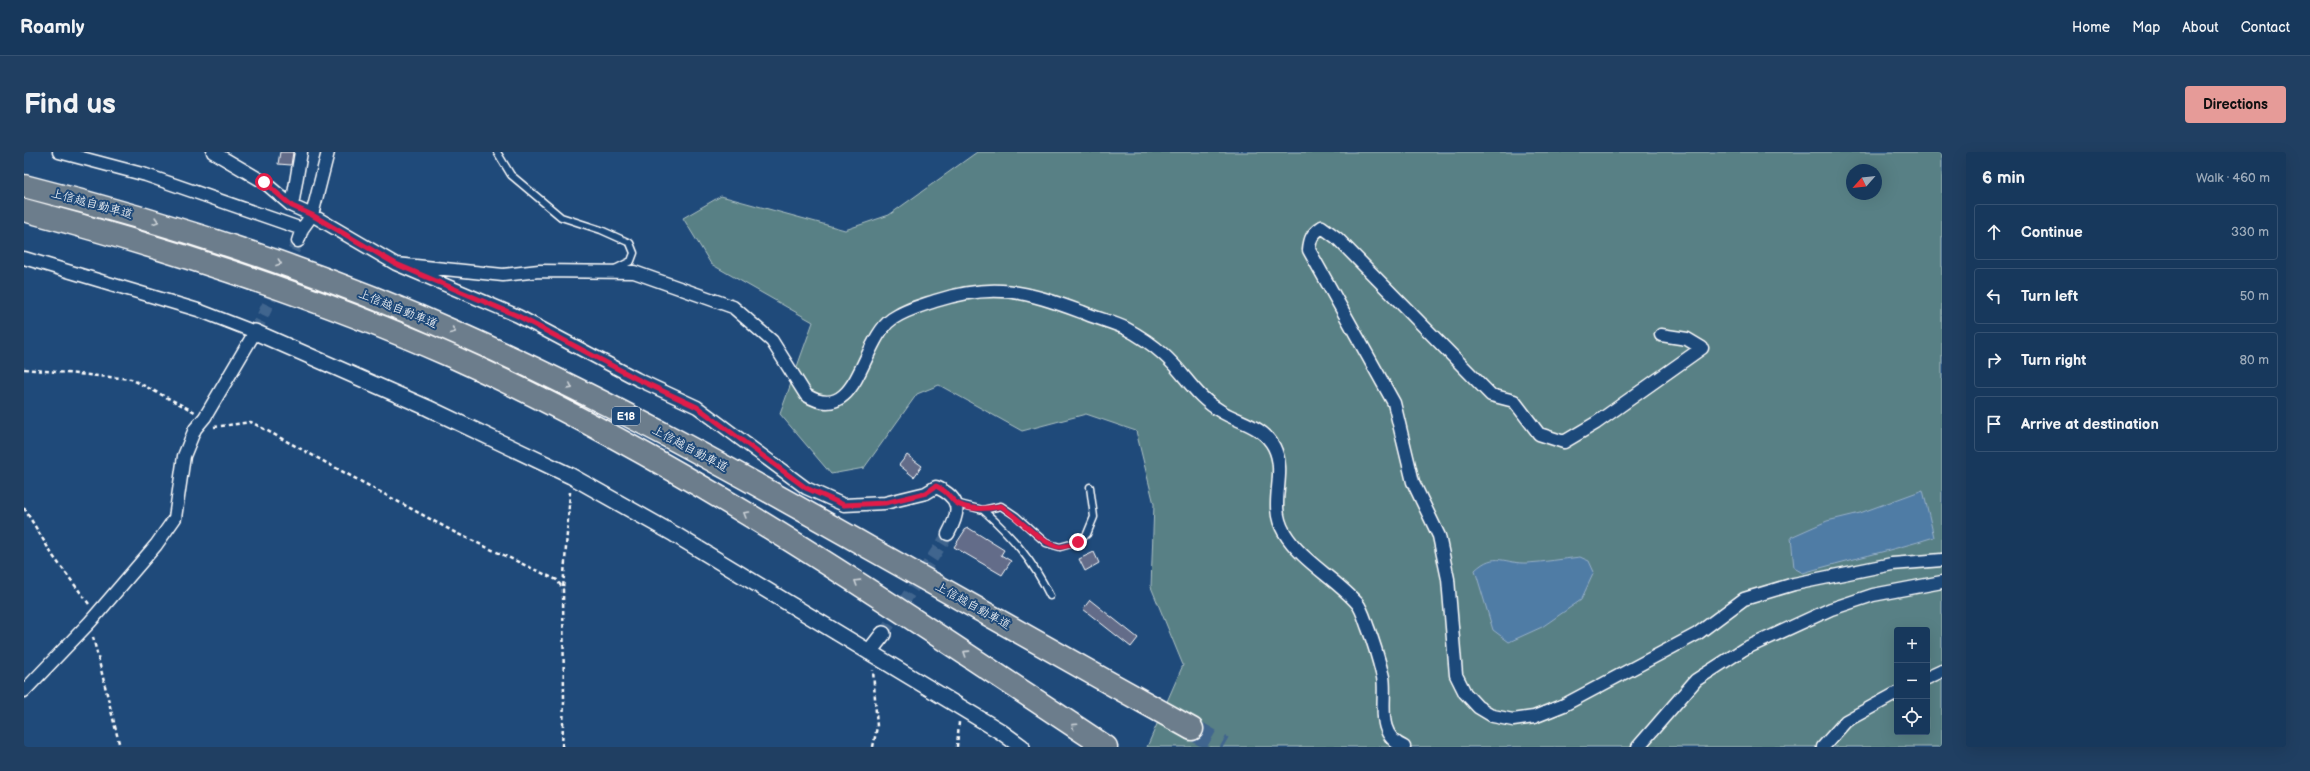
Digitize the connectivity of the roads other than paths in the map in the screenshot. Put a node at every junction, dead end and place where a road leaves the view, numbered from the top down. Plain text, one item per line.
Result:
1 (59, 152) edge
2 (213, 152) edge
3 (301, 152) edge
4 (328, 152) edge
5 (497, 152) edge
6 (24, 186) edge
7 (292, 206) junction
8 (24, 210) edge
9 (312, 215) junction
10 (24, 258) edge
11 (396, 264) junction
12 (608, 272) junction
13 (255, 332) junction
14 (1661, 335) dead end
15 (1090, 487) dead end
16 (956, 503) junction
17 (983, 510) junction
18 (948, 534) tunnel mouth
19 (1942, 560) edge
20 (1942, 582) edge
21 (1050, 596) dead end
22 (883, 634) tunnel mouth
23 (869, 652) junction
24 (1942, 671) edge
25 (1930, 677) edge
26 (24, 691) edge
27 (1894, 695) edge
28 (1192, 729) tunnel mouth
29 (1022, 747) edge
30 (1106, 747) edge
31 (1404, 747) edge
32 (1638, 747) edge
33 (1822, 747) edge

1 - 9 street
2 - 7 street
3 - 7 street
4 - 9 street
5 - 12 lane
6 -> 28 highway, 上信越自動車道 / E18
7 - 9 street
30 -> 8 highway, 上信越自動車道 / E18
9 - 11 street
10 - 13 street
11 - 12 street
11 - 16 street
12 - 31 street
13 - 23 street
13 - 26 street
14 - 19 street
15 - 17 lane
16 - 17 lane
16 - 18 street
17 - 21 lane
20 - 32 street
22 - 23 street
23 - 29 street
24 - 25 street
27 - 33 street

